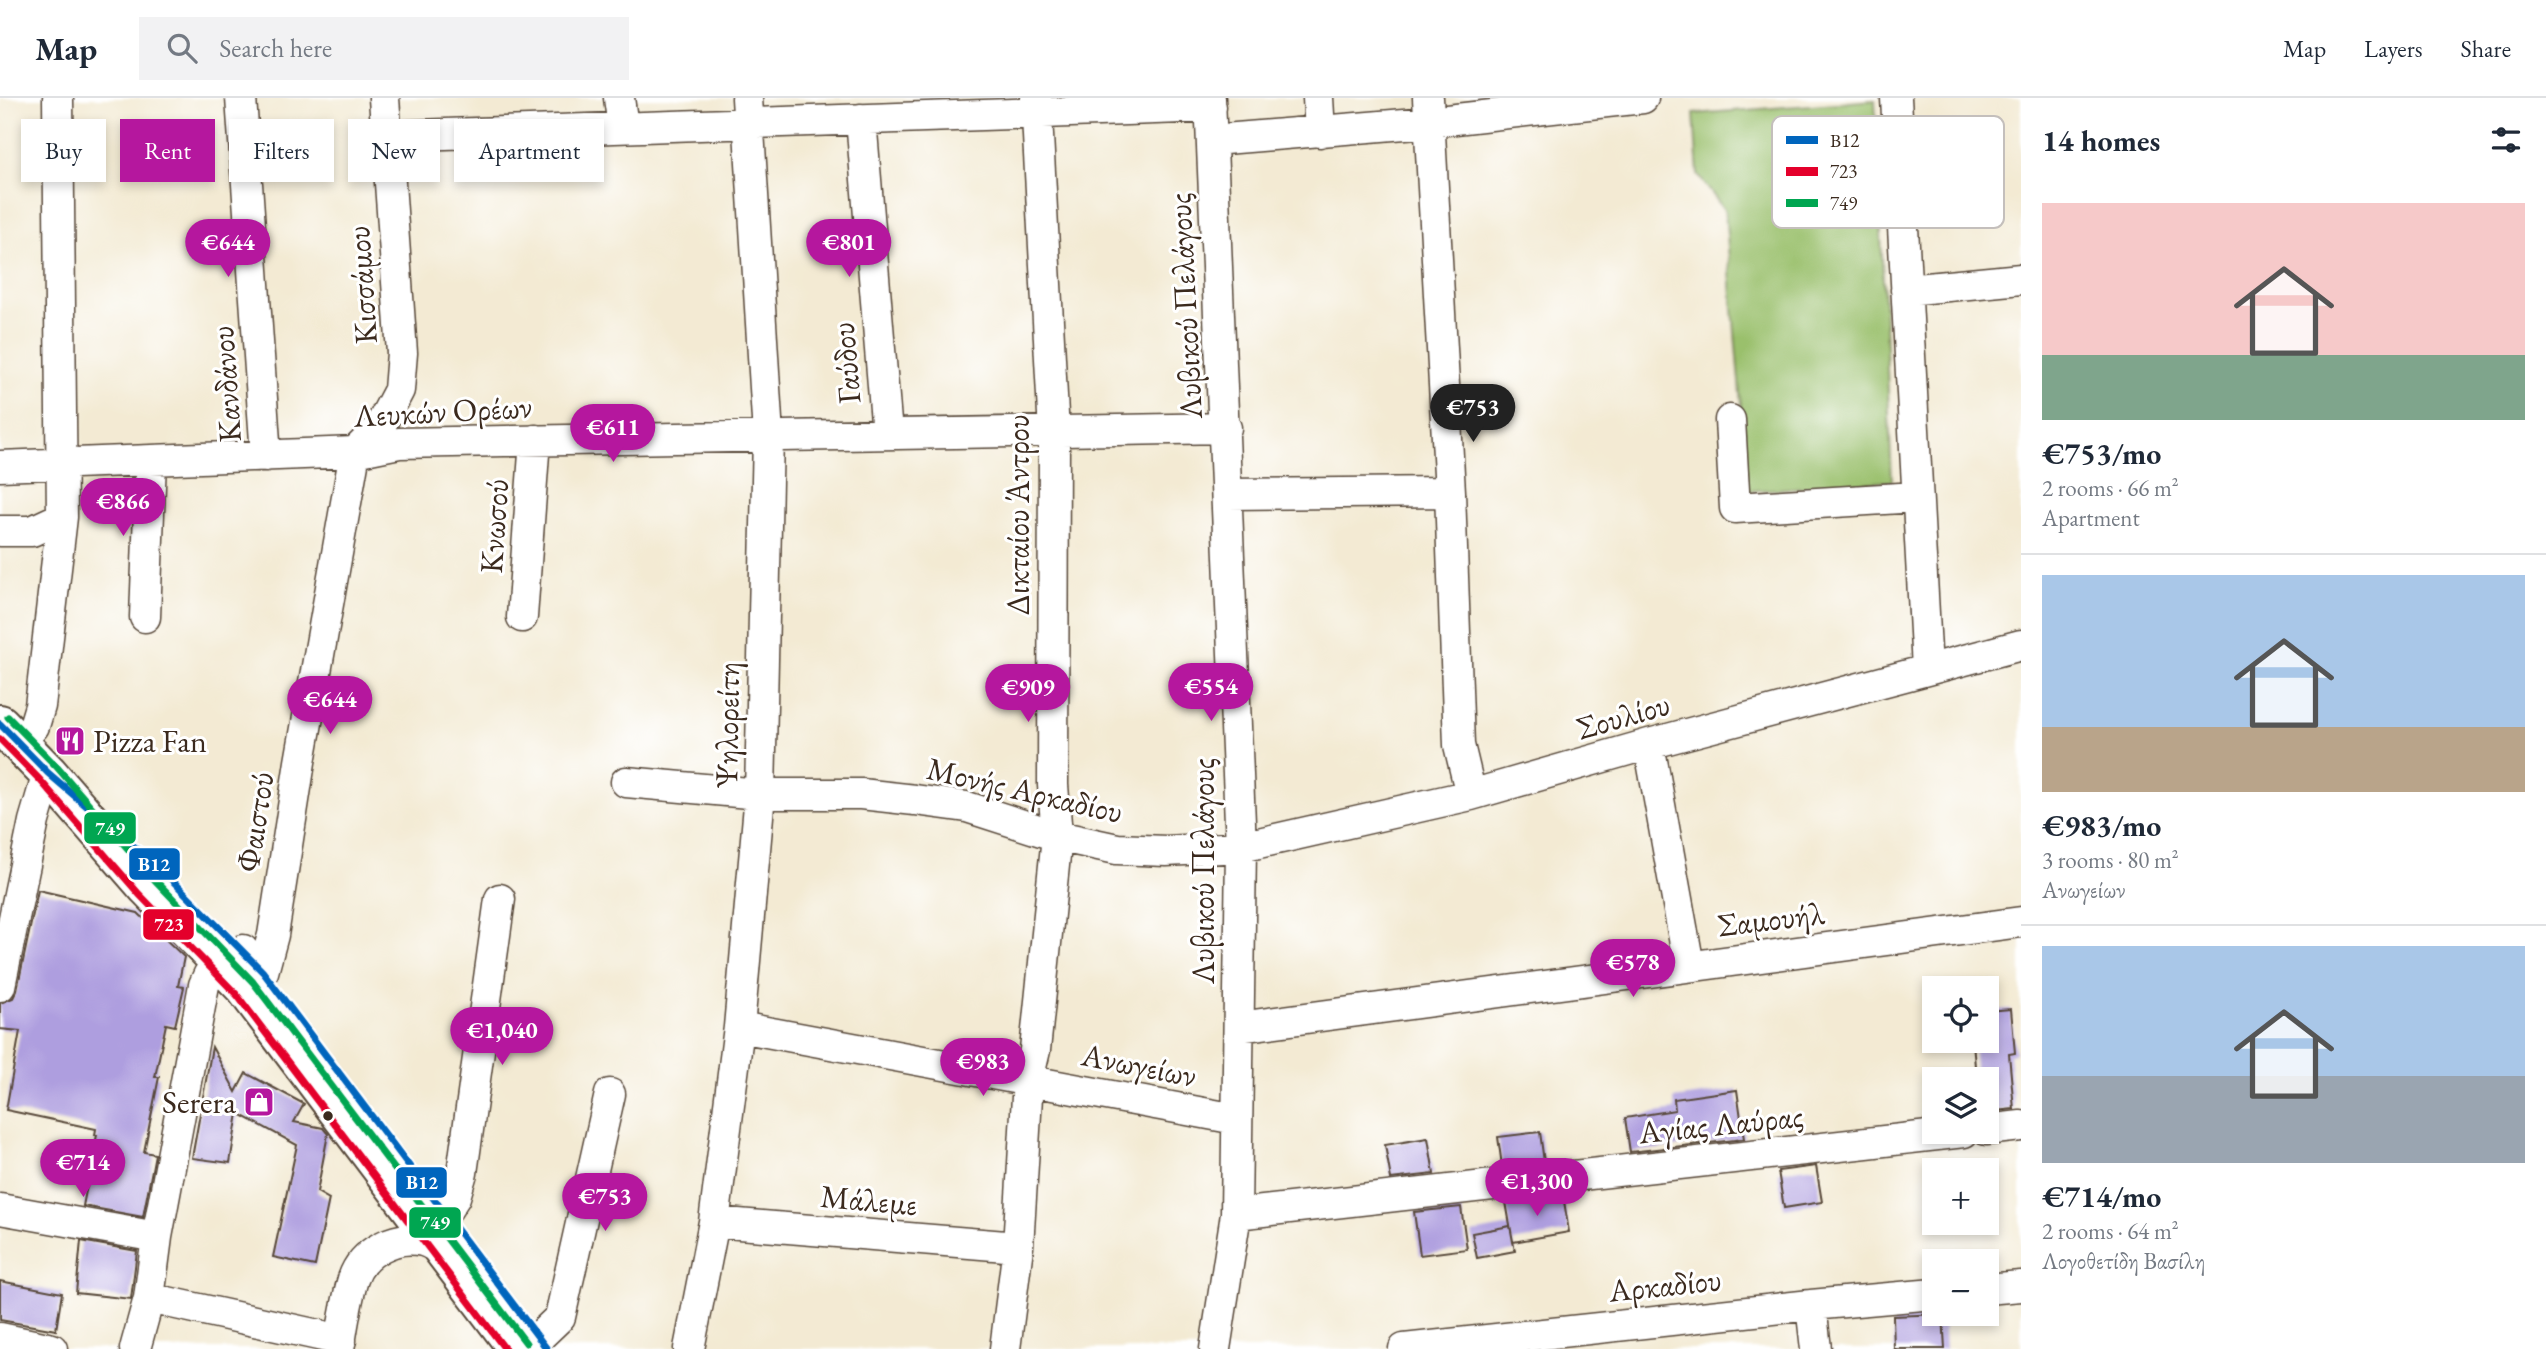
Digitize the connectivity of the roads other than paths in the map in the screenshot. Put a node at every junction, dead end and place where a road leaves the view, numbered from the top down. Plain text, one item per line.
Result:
1 (58, 98) edge
2 (241, 98) edge
3 (384, 98) edge
4 (619, 98) edge
5 (1318, 98) edge
6 (1643, 98) edge
7 (1896, 98) edge
8 (1211, 102) edge
9 (1555, 104) edge
10 (1037, 106) edge
11 (748, 110) edge
12 (1429, 110) edge
13 (1897, 116) edge
14 (386, 119) edge
15 (861, 119) junction
16 (623, 127) junction
17 (1320, 132) junction
18 (440, 134) edge
19 (1212, 140) junction
20 (390, 182) edge
21 (1903, 228) edge
22 (2021, 279) edge
23 (1906, 290) junction
24 (1730, 419) dead end
25 (1226, 428) junction
26 (1054, 433) junction
27 (887, 434) junction
28 (768, 436) junction
29 (535, 440) junction
30 (355, 452) junction
31 (266, 456) junction
32 (151, 460) junction
33 (62, 463) junction
34 (0, 466) edge
35 (1450, 492) junction
36 (1228, 494) junction
37 (1917, 497) junction
38 (62, 517) junction
39 (0, 531) edge
40 (145, 617) dead end
41 (522, 617) dead end
42 (2021, 645) edge
43 (1927, 669) junction
44 (10, 734) edge
45 (1649, 744) junction
46 (48, 773) junction
47 (626, 782) dead end
48 (760, 794) junction
49 (1471, 796) junction
50 (1057, 836) junction
51 (1241, 847) junction
52 (500, 899) dead end
53 (2021, 923) edge
54 (1689, 965) junction
55 (243, 969) junction
56 (0, 986) edge
57 (739, 1027) junction
58 (1238, 1027) junction
59 (1027, 1080) junction
60 (610, 1094) dead end
61 (1236, 1119) junction
62 (2021, 1126) edge
63 (1999, 1129) edge
64 (1922, 1137) edge
65 (0, 1209) edge
66 (1236, 1214) junction
67 (714, 1222) junction
68 (443, 1232) junction
69 (157, 1237) junction
70 (1018, 1247) junction
71 (2021, 1286) edge
72 (1999, 1288) edge
73 (1922, 1295) edge
74 (149, 1298) junction
75 (1811, 1305) junction
76 (0, 1338) edge
77 (340, 1344) edge
78 (534, 1345) edge
79 (52, 1349) edge
80 (135, 1349) edge
81 (689, 1349) edge
82 (1005, 1349) edge
83 (1215, 1349) edge
84 (1404, 1349) edge
85 (1816, 1349) edge

1 - 33 street
2 - 31 street, Κανδάνου
3 - 14 street, Κισσάμου
4 - 16 street
5 - 17 street
6 - 9 street
7 - 13 street
8 - 10 street
8 - 19 street, Λυβικού Πελάγους
9 - 12 street
10 - 15 street
10 - 26 street, Δικταίου Άντρου
11 - 15 street
11 - 16 street
11 - 28 street, Ψηλορείτη
12 - 17 street
12 - 35 street
15 - 27 street, Γαύδου
16 - 18 street
17 - 19 street
19 - 25 street, Λυβικού Πελάγους
20 - 30 street, Κισσάμου
21 - 23 street
22 - 23 street
23 - 37 street
24 - 37 street
25 - 26 street, Λευκών Ορέων
25 - 36 street, Λυβικού Πελάγους
26 - 27 street, Λευκών Ορέων
26 - 50 street, Δικταίου Άντρου
27 - 28 street, Λευκών Ορέων
28 - 29 street, Λευκών Ορέων
28 - 48 street, Ψηλορείτη
29 - 30 street, Λευκών Ορέων
29 - 41 street, Κνωσού
30 - 31 street, Λευκών Ορέων
30 - 55 street, Φαιστού
31 - 32 street, Λευκών Ορέων
32 - 33 street, Λευκών Ορέων
32 - 40 street
33 - 34 street, Λευκών Ορέων
33 - 38 street
35 - 36 street
35 - 49 street
36 - 51 street, Λυβικού Πελάγους
37 - 43 street
38 - 39 street
38 - 44 street
42 - 43 street, Σουλίου
43 - 45 street, Σουλίου
44 - 46 main road
45 - 49 street, Σουλίου
45 - 54 street
46 - 55 main road
46 - 56 street
47 - 48 street, Μονής Αρκαδίου
48 - 50 street, Μονής Αρκαδίου
48 - 57 street, Ψηλορείτη
49 - 51 street, Σουλίου
50 - 51 street, Μονής Αρκαδίου
50 - 59 street, Δικταίου Άντρου
51 - 58 street, Λυβικού Πελάγους
52 - 68 street
53 - 54 street, Σαμουήλ
54 - 58 street, Σαμουήλ
55 - 68 main road
55 - 69 street
57 - 59 street, Ανωγείων
57 - 67 street, Ψηλορείτη
58 - 61 street, Λυβικού Πελάγους
59 - 61 street, Ανωγείων
59 - 70 street, Δικταίου Άντρου
60 - 78 street
61 - 66 street, Λυβικού Πελάγους
62 - 63 street
64 - 66 street, Αγίας Λαύρας
65 - 69 street
66 - 83 street, Λυβικού Πελάγους
67 - 70 street, Μάλεμε
67 - 81 street, Ψηλορείτη
68 - 77 street
68 - 78 main road
69 - 74 street
70 - 82 street, Δικταίου Άντρου
71 - 72 street
73 - 75 street, Αρκαδίου
74 - 77 street
74 - 80 street
75 - 84 street, Αρκαδίου
75 - 85 street
76 - 79 street

